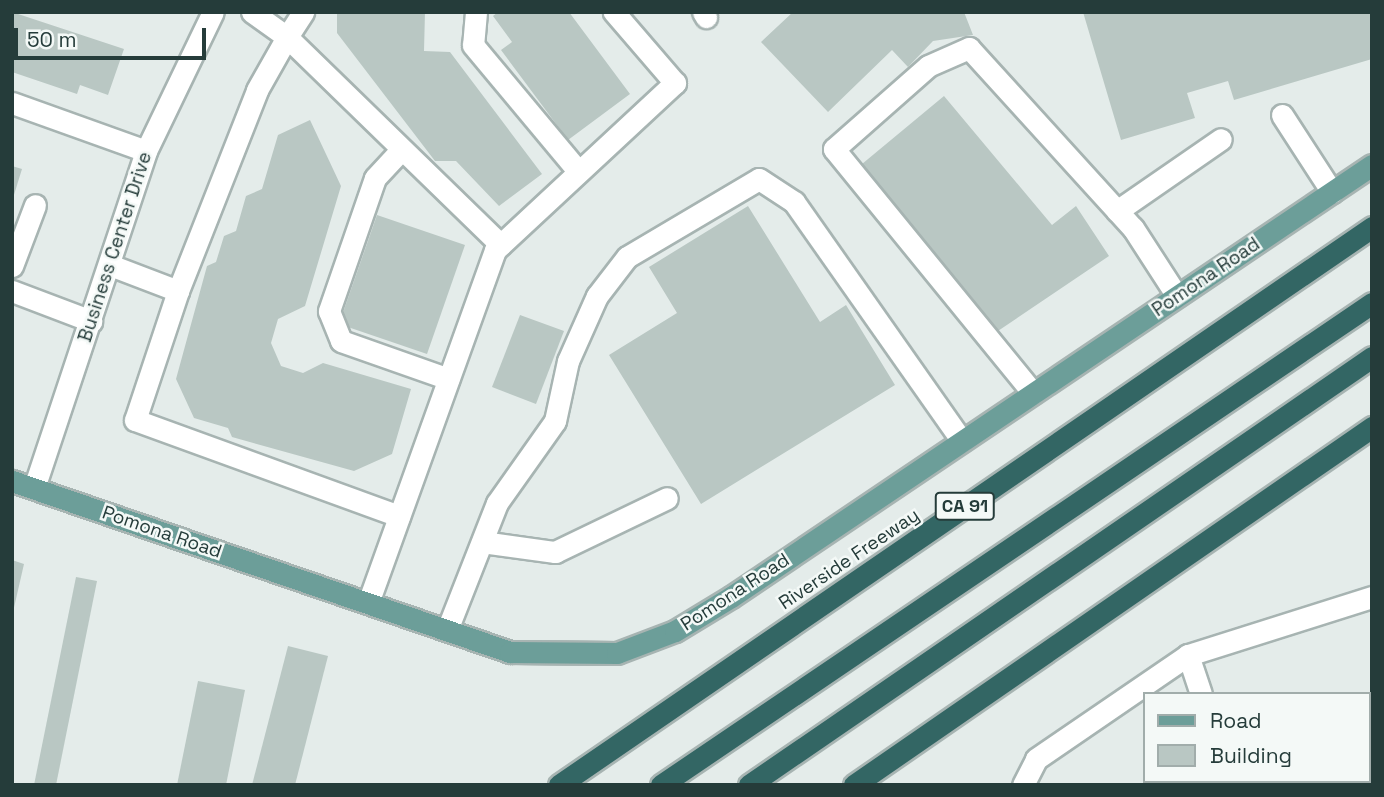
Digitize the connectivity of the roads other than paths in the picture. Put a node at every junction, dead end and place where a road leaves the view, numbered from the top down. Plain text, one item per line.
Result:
1 (213, 12) edge
2 (252, 12) edge
3 (303, 12) edge
4 (476, 12) edge
5 (614, 12) edge
6 (287, 37) junction
7 (12, 103) edge
8 (1282, 116) dead end
9 (1221, 139) dead end
10 (401, 150) junction
11 (146, 151) junction
12 (1372, 165) edge
13 (579, 172) junction
14 (1332, 191) junction
15 (35, 205) dead end
16 (1117, 211) junction
17 (1372, 227) edge
18 (501, 245) junction
19 (110, 265) junction
20 (12, 266) edge
21 (12, 290) edge
22 (178, 291) junction
23 (1177, 296) junction
24 (1372, 303) edge
25 (91, 321) junction
26 (1372, 357) edge
27 (449, 379) junction
28 (1033, 393) junction
29 (1372, 427) edge
30 (962, 441) junction
31 (12, 481) edge
32 (34, 488) junction
33 (667, 498) dead end
34 (399, 516) junction
35 (482, 542) junction
36 (1372, 597) edge
37 (368, 603) junction
38 (447, 630) junction
39 (1188, 655) junction
40 (1200, 692) edge
41 (559, 785) edge
42 (661, 785) edge
43 (749, 785) edge
44 (854, 785) edge
45 (1023, 785) edge

1 - 11 street, Business Center Drive
2 - 6 street
3 - 6 street
4 - 13 street
5 - 13 street
6 - 10 street
6 - 22 street
7 - 11 street
8 - 14 street
9 - 16 street
10 - 18 street
10 - 27 street
11 - 19 street, Business Center Drive
12 - 14 main road, Pomona Road
13 - 18 street
14 - 23 main road, Pomona Road
15 - 20 street
16 - 23 street
16 - 28 street
17 - 41 highway, Riverside Freeway / CA 91
18 - 27 street
19 - 22 street
19 - 25 street, Business Center Drive
21 - 25 street
22 - 34 street
23 - 28 main road, Pomona Road
24 - 42 highway
25 - 32 street, Business Center Drive
26 - 43 highway
27 - 34 street
28 - 30 main road, Pomona Road
29 - 44 highway
30 - 35 street
30 - 38 main road, Pomona Road
31 - 32 main road, Pomona Road
32 - 37 main road, Pomona Road
33 - 35 street
34 - 37 street
35 - 38 street
36 - 39 street
37 - 38 main road, Pomona Road
39 - 40 street
39 - 45 street

